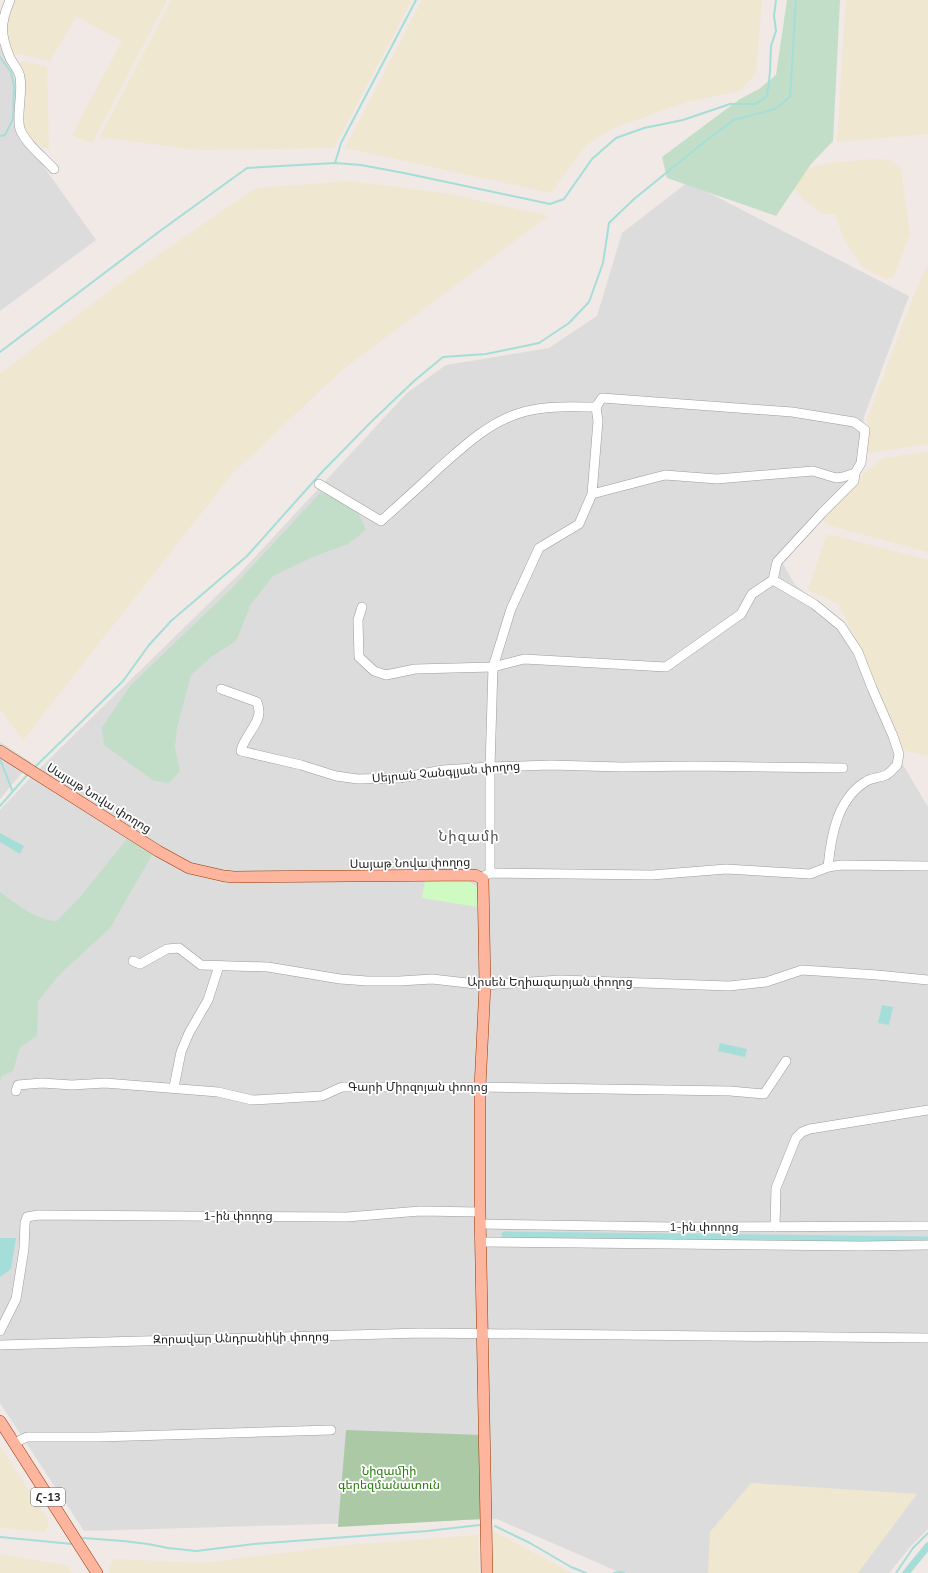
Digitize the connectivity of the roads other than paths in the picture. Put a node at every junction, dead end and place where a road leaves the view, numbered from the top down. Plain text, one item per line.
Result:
1 (10, 0) edge
2 (2, 49) edge
3 (54, 168) dead end
4 (596, 407) junction
5 (855, 473) junction
6 (319, 484) dead end
7 (592, 494) junction
8 (773, 580) junction
9 (362, 607) dead end
10 (493, 667) junction
11 (221, 690) dead end
12 (2, 752) edge
13 (490, 767) junction
14 (843, 768) dead end
15 (928, 866) edge
16 (828, 867) junction
17 (487, 876) junction
18 (133, 961) dead end
19 (219, 966) junction
20 (928, 980) edge
21 (485, 985) junction
22 (786, 1060) dead end
23 (174, 1087) junction
24 (480, 1087) junction
25 (16, 1091) dead end
26 (928, 1110) edge
27 (480, 1212) junction
28 (480, 1224) junction
29 (928, 1226) edge
30 (673, 1227) junction
31 (775, 1227) junction
32 (481, 1242) junction
33 (673, 1243) junction
34 (928, 1245) edge
35 (0, 1331) edge
36 (482, 1334) junction
37 (928, 1338) edge
38 (0, 1345) edge
39 (0, 1421) edge
40 (331, 1430) dead end
41 (14, 1443) junction
42 (97, 1573) edge
43 (487, 1573) edge

1 - 2 street
2 - 3 street
4 - 5 street
4 - 6 street
4 - 7 street
5 - 7 street
5 - 8 street
7 - 10 street
8 - 10 street
8 - 16 street
9 - 10 street
10 - 13 street
11 - 13 street, Սեյրան Չանգլյան փողոց
12 - 17 main road, Սայաթ Նովա փողոց
13 - 14 street, Սեյրան Չանգլյան փողոց
13 - 17 street
15 - 16 street, Սայաթ Նովա փողոց
16 - 17 street, Սայաթ Նովա փողոց
17 - 21 main road
18 - 19 street, Արսեն Եղիազարյան փողոց
19 - 21 street, Արսեն Եղիազարյան փողոց
19 - 23 street
20 - 21 street, Արսեն Եղիազարյան փողոց
21 - 24 main road
22 - 24 street, Գարի Միրզոյան փողոց
23 - 24 street, Գարի Միրզոյան փողոց
23 - 25 street, Գարի Միրզոյան փողոց
24 - 27 main road
26 - 31 street
27 - 28 main road
27 - 35 street, 1-ին փողոց
28 - 30 street, 1-ին փողոց
28 - 32 main road
29 - 31 street, 1-ին փողոց
30 - 31 street, 1-ին փողոց
30 - 33 street
32 - 33 street
32 - 36 main road
33 - 34 street
36 - 37 street, Զորավար Անդրանիկի փողոց
36 - 38 street, Զորավար Անդրանիկի փողոց
36 - 43 main road
39 - 41 main road, Հ-13
40 - 41 street
41 - 42 main road, Հ-13

